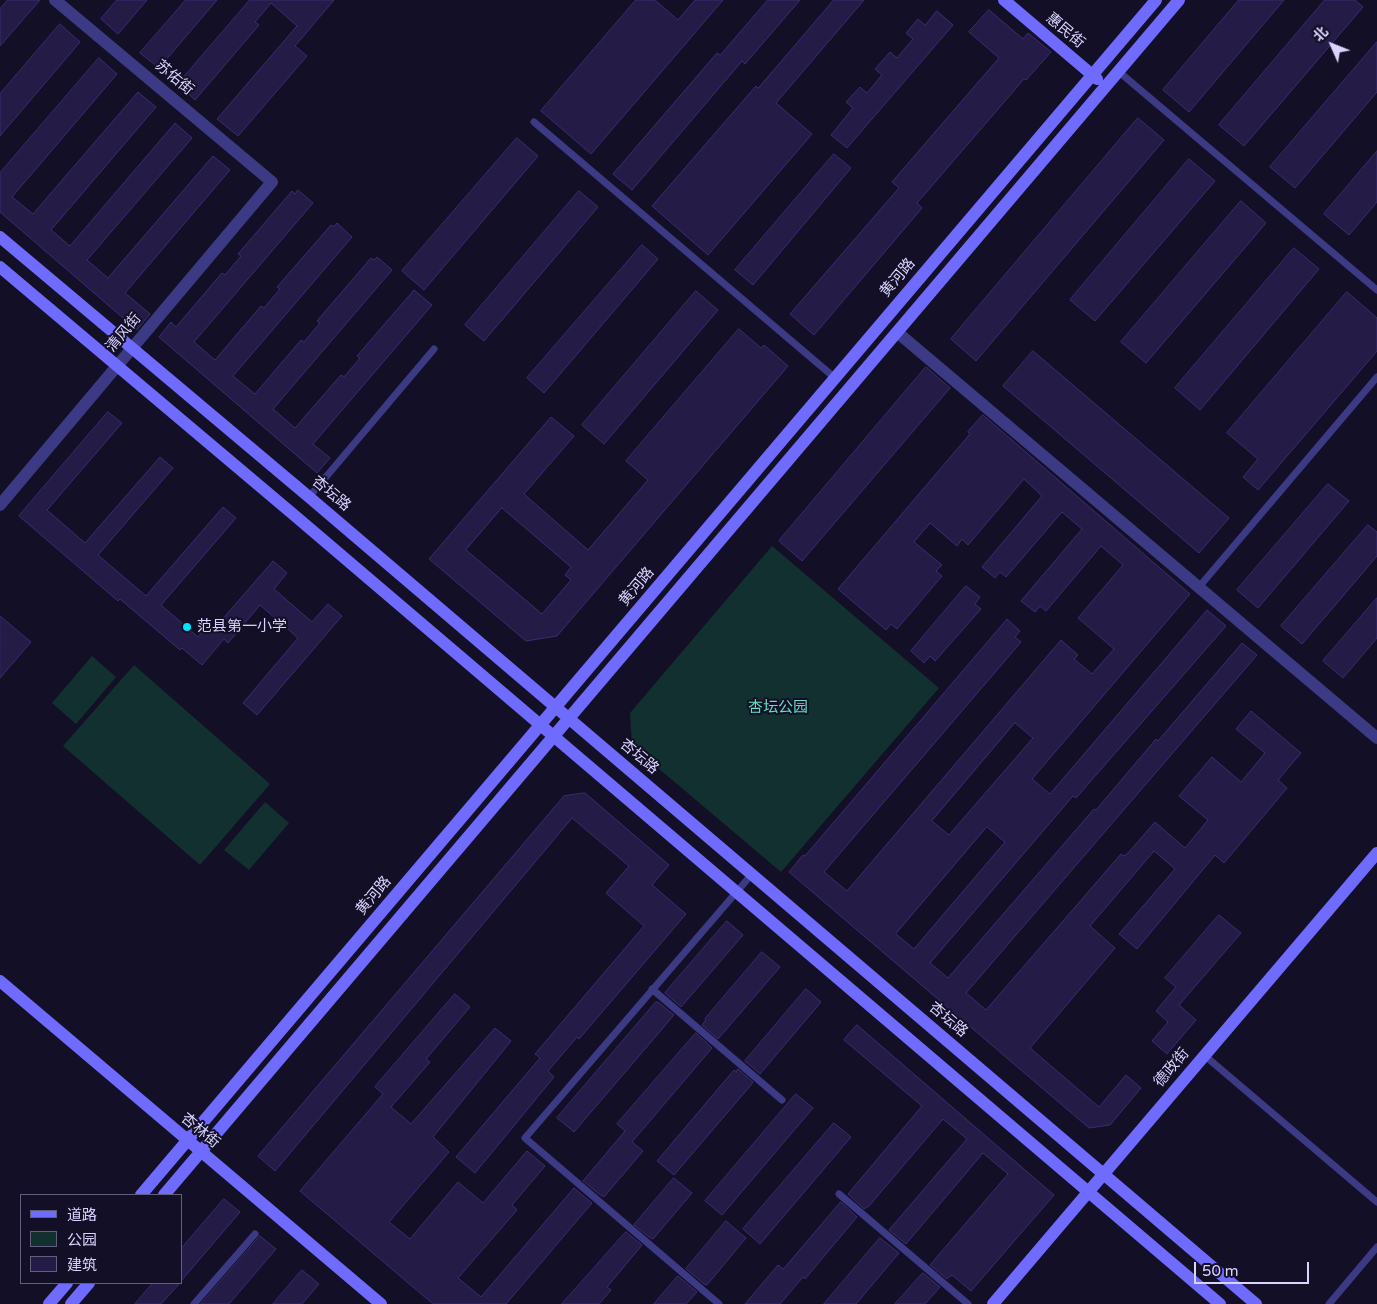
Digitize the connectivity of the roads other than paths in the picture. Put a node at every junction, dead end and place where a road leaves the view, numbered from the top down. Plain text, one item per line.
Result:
1 (55, 0) edge
2 (1004, 0) edge
3 (1156, 0) edge
4 (1178, 0) edge
5 (1118, 71) junction
6 (1092, 75) junction
7 (1106, 86) junction
8 (534, 122) dead end
9 (272, 182) joint
10 (0, 237) edge
11 (0, 268) edge
12 (1377, 290) edge
13 (897, 332) junction
14 (132, 348) junction
15 (434, 349) dead end
16 (118, 366) junction
17 (1377, 377) edge
18 (835, 378) junction
19 (309, 497) junction
20 (0, 505) edge
21 (1198, 587) junction
22 (556, 708) junction
23 (570, 719) junction
24 (541, 725) junction
25 (554, 737) junction
26 (1377, 738) edge
27 (1377, 853) edge
28 (752, 874) junction
29 (736, 892) junction
30 (0, 981) edge
31 (652, 989) junction
32 (1204, 1055) junction
33 (782, 1100) dead end
34 (187, 1141) junction
35 (200, 1152) junction
36 (1104, 1175) junction
37 (1089, 1192) junction
38 (142, 1194) edge
39 (165, 1194) edge
40 (839, 1194) dead end
41 (1377, 1202) edge
42 (254, 1234) dead end
43 (1377, 1246) edge
44 (66, 1284) edge
45 (88, 1284) edge
46 (49, 1304) edge
47 (71, 1304) edge
48 (194, 1304) edge
49 (381, 1304) edge
50 (719, 1304) edge
51 (968, 1304) edge
52 (993, 1304) edge
53 (1220, 1304) edge
54 (1256, 1304) edge
55 (1328, 1304) edge

1 - 9 street, 苏佑街
2 - 6 street, 惠民街
3 - 6 street, 黄河路
4 - 5 street
5 - 7 street
5 - 12 lane
6 - 7 street, 惠民街
6 - 18 street, 黄河路
7 - 13 street
8 - 18 lane
9 - 14 street, 清风街
10 - 14 street, 杏坛路
11 - 16 street
13 - 21 street
13 - 23 street
14 - 16 street, 清风街
14 - 19 street, 杏坛路
15 - 19 lane
16 - 20 street, 清风街
16 - 24 street
17 - 21 lane
18 - 22 street, 黄河路
19 - 22 street, 杏坛路
21 - 26 street
22 - 23 street, 杏坛路
22 - 24 street, 黄河路
23 - 25 street
23 - 28 street, 杏坛路
24 - 25 street
24 - 34 street, 黄河路
25 - 29 street
25 - 35 street
27 - 32 street, 德政街
28 - 29 lane
28 - 36 street, 杏坛路
29 - 31 lane
29 - 37 street
30 - 34 street, 杏林街
31 - 33 lane
31 - 50 lane
32 - 36 street, 德政街
32 - 41 lane
34 - 35 street, 杏林街
34 - 38 street, 黄河路
35 - 39 street
35 - 49 street, 杏林街
36 - 37 street, 德政街
36 - 54 street, 杏坛路
37 - 52 street, 德政街
37 - 53 street
40 - 51 lane
42 - 48 lane
43 - 55 lane
44 - 46 street
45 - 47 street

